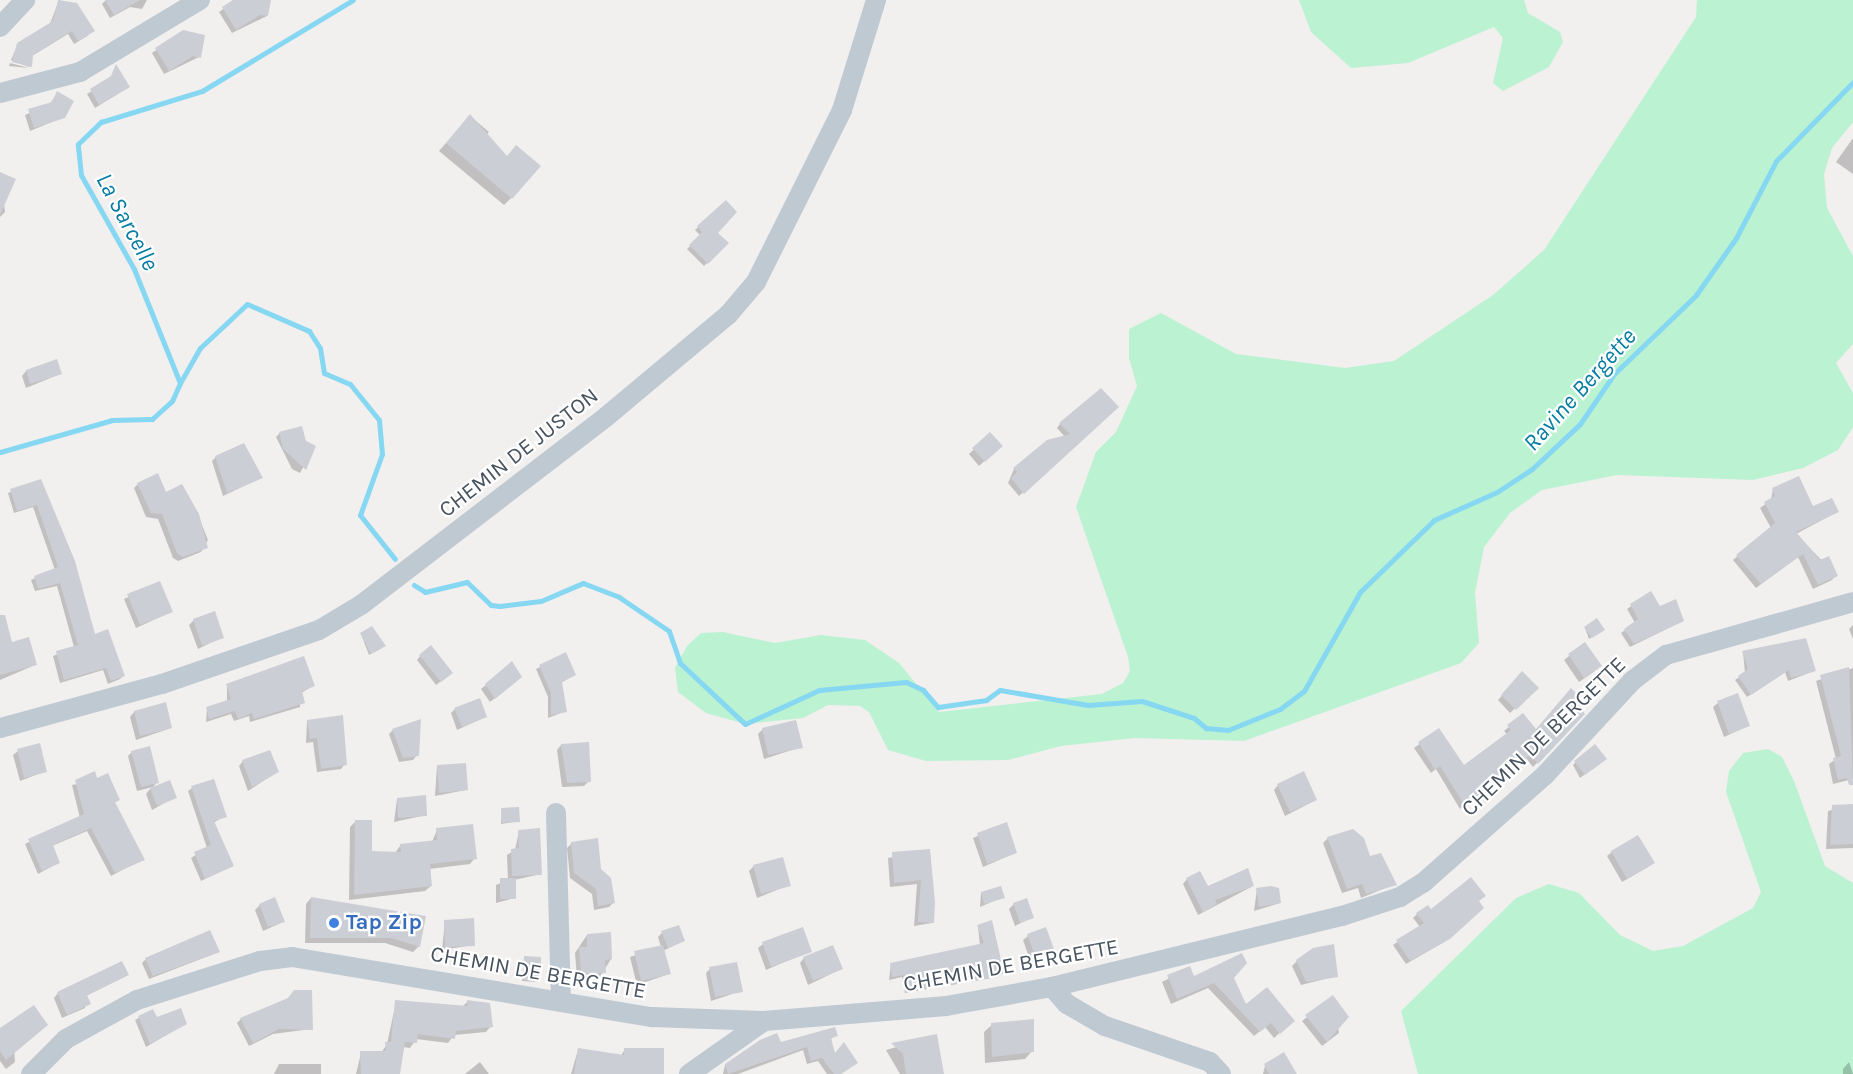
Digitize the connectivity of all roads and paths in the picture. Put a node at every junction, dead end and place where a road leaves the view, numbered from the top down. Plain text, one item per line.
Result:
1 (25, 0) edge
2 (200, 0) edge
3 (876, 0) edge
4 (0, 27) edge
5 (0, 93) edge
6 (1853, 602) edge
7 (0, 728) edge
8 (556, 813) dead end
9 (1052, 987) junction
10 (561, 1002) junction
11 (764, 1021) junction
12 (31, 1074) edge
13 (689, 1074) edge
14 (1221, 1074) edge

1 - 4 street
2 - 5 street
3 - 7 street, CHEMIN DE JUSTON
6 - 9 street, CHEMIN DE BERGETTE
8 - 10 street
9 - 11 street, CHEMIN DE BERGETTE
9 - 14 street
10 - 11 street, CHEMIN DE BERGETTE
10 - 12 street, CHEMIN DE BERGETTE
11 - 13 street

